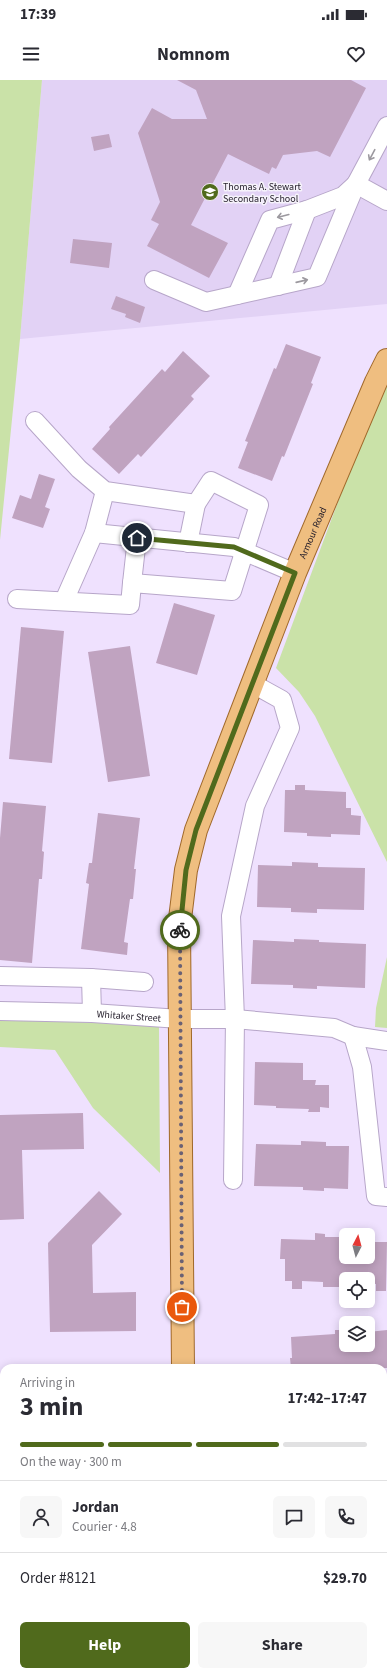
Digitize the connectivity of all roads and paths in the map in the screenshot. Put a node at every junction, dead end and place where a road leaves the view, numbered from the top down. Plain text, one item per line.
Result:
1 (387, 126) edge
2 (356, 184) junction
3 (387, 201) edge
4 (307, 210) junction
5 (154, 280) dead end
6 (278, 286) junction
7 (237, 295) junction
8 (387, 360) edge
9 (35, 421) dead end
10 (105, 492) junction
11 (196, 504) junction
12 (94, 533) junction
13 (137, 538) junction
14 (188, 543) junction
15 (246, 551) junction
16 (295, 573) junction
17 (132, 583) junction
18 (17, 599) dead end
19 (64, 601) junction
20 (253, 684) junction
21 (0, 976) edge
22 (91, 978) junction
23 (144, 982) dead end
24 (0, 1011) edge
25 (92, 1013) junction
26 (180, 1019) junction
27 (234, 1019) junction
28 (353, 1036) junction
29 (387, 1041) edge
30 (380, 1162) edge
31 (233, 1180) dead end
32 (387, 1197) edge
33 (183, 1364) edge

1 -> 2 street
2 - 3 street
2 - 4 street
6 -> 2 street
4 - 6 street
4 -> 7 street
5 - 7 street
6 - 7 street
8 - 16 main road, Armour Road
9 - 10 street
10 - 11 street
10 - 12 street
11 - 14 street
11 - 15 street
12 - 13 street
12 - 19 street
13 - 14 street
13 - 17 street
14 - 15 street
15 - 16 street
15 - 17 street
16 - 20 main road, Armour Road
17 - 19 street
18 - 19 street
20 - 26 main road, Armour Road
20 - 27 street
21 - 22 street
22 - 23 street
22 - 25 street
24 - 25 street, Whitaker Street
25 - 26 street, Whitaker Street
26 - 27 street, Whitaker Street
26 - 33 main road, Armour Road
27 - 28 street, Whitaker Street
27 - 31 street
28 - 29 street, Whitaker Street
28 - 30 street
30 - 32 street

